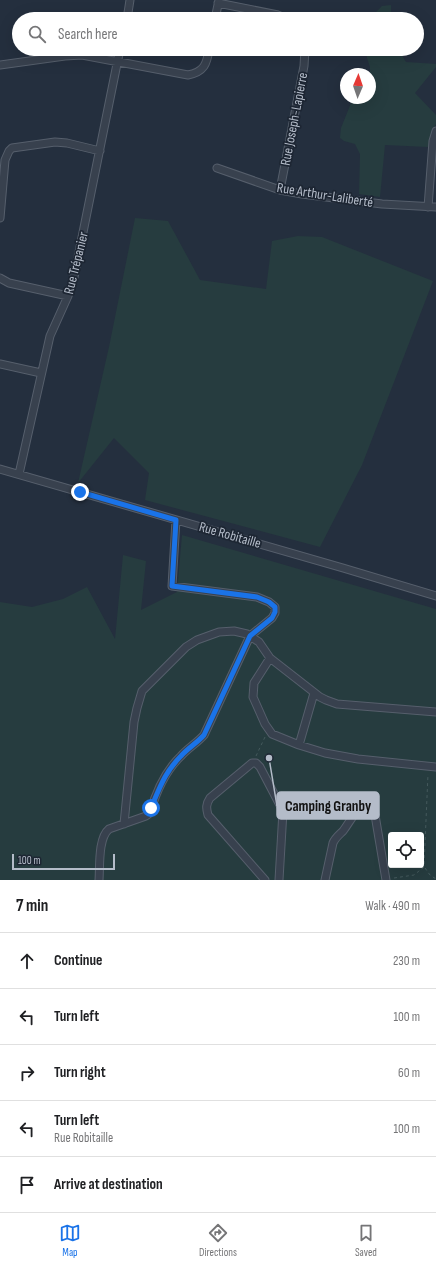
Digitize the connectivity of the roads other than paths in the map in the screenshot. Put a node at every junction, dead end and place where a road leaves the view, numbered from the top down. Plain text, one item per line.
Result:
1 (130, 0) edge
2 (219, 2) edge
3 (127, 12) edge
4 (217, 12) edge
5 (264, 12) edge
6 (69, 56) edge
7 (87, 56) edge
8 (119, 56) edge
9 (208, 56) edge
10 (305, 56) edge
11 (118, 62) junction
12 (0, 65) edge
13 (436, 131) edge
14 (100, 150) junction
15 (217, 168) dead end
16 (280, 190) junction
17 (428, 207) junction
18 (436, 208) edge
19 (0, 218) edge
20 (0, 278) edge
21 (68, 296) junction
22 (0, 364) edge
23 (41, 373) junction
24 (0, 469) edge
25 (19, 474) junction
26 (176, 520) junction
27 (436, 596) edge
28 (250, 636) junction
29 (270, 658) junction
30 (314, 693) junction
31 (436, 712) edge
32 (299, 745) junction
33 (432, 767) edge
34 (124, 824) junction
35 (101, 879) edge
36 (265, 880) edge
37 (279, 880) edge
38 (324, 880) edge
39 (386, 880) edge

1 - 3 street
2 - 4 street
2 - 5 street
6 - 12 street
7 - 11 street
8 - 11 street, Rue Trépanier
9 - 11 street
10 - 16 street, Rue Joseph-Lapierre
11 - 14 street, Rue Trépanier
13 - 17 street
14 - 19 street
14 - 21 street, Rue Trépanier
15 - 16 street, Rue Arthur-Laliberté
16 - 17 street, Rue Arthur-Laliberté
17 - 18 street, Rue Arthur-Laliberté
20 - 21 street
21 - 23 street, Rue Trépanier
22 - 23 street
23 - 25 street, Rue Trépanier
24 - 25 street, Rue Robitaille
25 - 26 street, Rue Robitaille
26 - 27 street, Rue Robitaille
26 - 28 street
28 - 29 street
28 - 34 street
28 - 34 street
29 - 30 street
29 - 32 street
30 - 31 street
30 - 32 street
32 - 33 street
34 - 35 street
36 - 37 street
38 - 39 street

